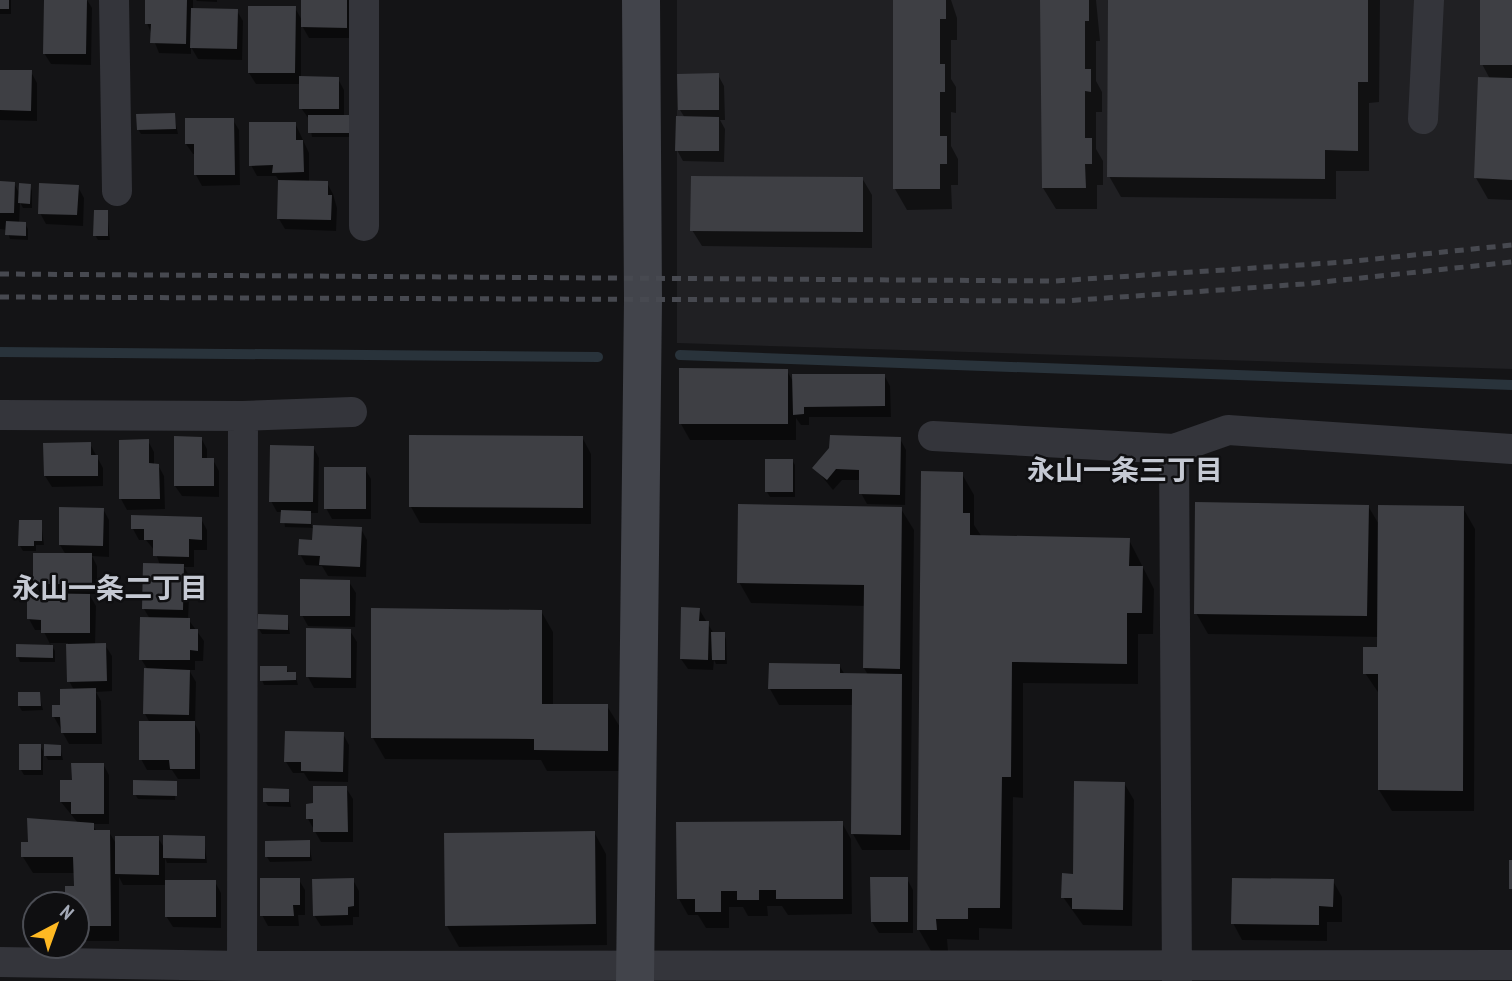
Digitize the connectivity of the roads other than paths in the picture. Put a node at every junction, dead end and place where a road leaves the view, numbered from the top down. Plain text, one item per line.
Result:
1 (114, 0) edge
2 (364, 0) edge
3 (641, 0) edge
4 (1429, 0) edge
5 (1423, 119) dead end
6 (117, 191) dead end
7 (364, 226) dead end
8 (352, 412) dead end
9 (0, 415) edge
10 (243, 416) junction
11 (933, 436) dead end
12 (1174, 449) junction
13 (1512, 449) edge
14 (0, 962) edge
15 (1512, 964) edge
16 (242, 966) junction
17 (1177, 972) edge
18 (454, 973) edge
19 (635, 973) edge

1 - 6 street
2 - 7 street
3 - 19 street
4 - 5 street
8 - 10 street
9 - 10 street
10 - 16 street
11 - 12 street
12 - 13 street
12 - 17 street
14 - 16 street
15 - 17 street
16 - 18 street
17 - 19 street
18 - 19 street

